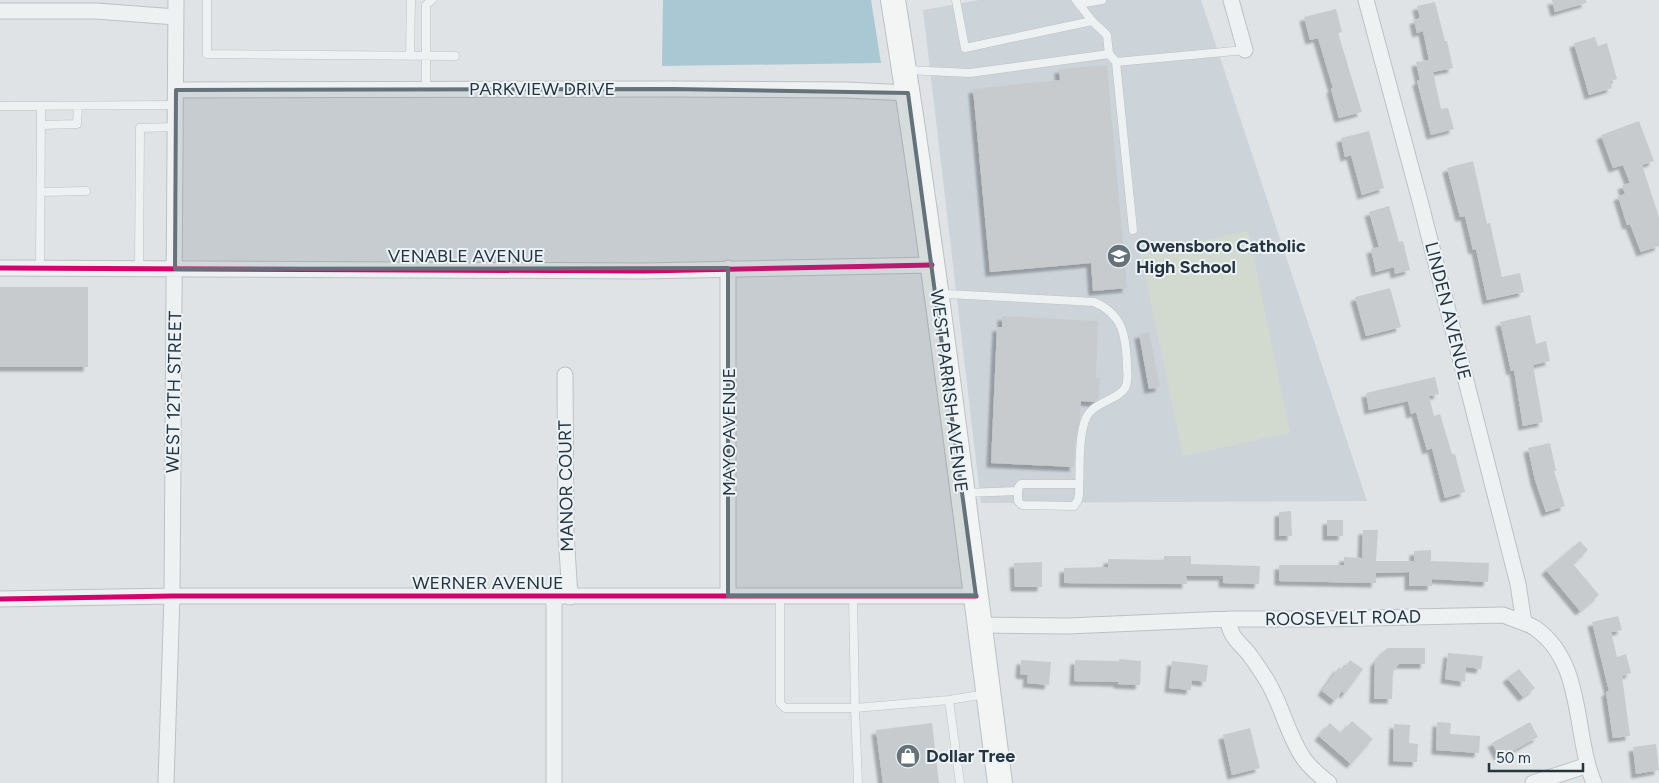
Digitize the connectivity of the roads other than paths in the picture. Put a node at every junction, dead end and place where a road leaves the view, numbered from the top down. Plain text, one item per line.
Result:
1 (176, 0) edge
2 (207, 0) edge
3 (411, 0) edge
4 (432, 0) edge
5 (893, 0) edge
6 (956, 0) edge
7 (1102, 0) edge
8 (1231, 0) edge
9 (1366, 0) edge
10 (1078, 2) edge
11 (0, 11) edge
12 (176, 17) junction
13 (1092, 21) junction
14 (1245, 50) joint
15 (1109, 54) junction
16 (410, 56) junction
17 (426, 56) junction
18 (455, 56) dead end
19 (1116, 62) junction
20 (904, 70) junction
21 (426, 89) junction
22 (176, 90) junction
23 (908, 93) junction
24 (176, 105) junction
25 (0, 106) edge
26 (41, 106) junction
27 (78, 106) junction
28 (41, 125) junction
29 (176, 127) junction
30 (86, 191) dead end
31 (41, 192) junction
32 (1133, 230) dead end
33 (932, 265) junction
34 (0, 268) edge
35 (40, 268) junction
36 (728, 268) junction
37 (139, 269) junction
38 (175, 270) junction
39 (936, 295) junction
40 (565, 375) dead end
41 (1080, 484) junction
42 (1018, 491) junction
43 (962, 494) junction
44 (172, 596) junction
45 (728, 596) junction
46 (780, 596) junction
47 (853, 596) junction
48 (976, 596) junction
49 (554, 597) junction
50 (570, 597) junction
51 (0, 599) edge
52 (1228, 619) junction
53 (1524, 622) junction
54 (980, 625) junction
55 (988, 693) junction
56 (949, 700) junction
57 (855, 708) junction
58 (1588, 765) junction
59 (166, 783) edge
60 (554, 783) edge
61 (858, 783) edge
62 (960, 783) edge
63 (1000, 783) edge
64 (1330, 783) edge
65 (1533, 783) edge
66 (1594, 783) edge

1 - 12 street, WEST 12TH STREET
2 - 16 lane
3 - 16 lane
4 - 17 lane
5 - 20 main road, WEST PARRISH AVENUE
6 - 13 lane
7 - 10 lane
8 - 14 street
9 - 53 street, LINDEN AVENUE
10 - 13 lane
11 - 12 street
12 - 22 street, WEST 12TH STREET
13 - 15 lane
14 - 19 lane
15 - 19 lane
15 - 20 lane
16 - 17 lane
17 - 18 lane
17 - 21 lane
19 - 32 lane
20 - 23 main road, WEST PARRISH AVENUE
21 - 22 street, PARKVIEW DRIVE
21 - 23 street, PARKVIEW DRIVE
22 - 24 street, WEST 12TH STREET
23 - 33 main road, WEST PARRISH AVENUE
24 - 27 lane
24 - 29 street, WEST 12TH STREET
25 - 26 lane
26 - 27 lane
26 - 28 lane
27 - 28 lane
28 - 31 lane
29 - 37 lane
29 - 38 street, WEST 12TH STREET
30 - 31 lane
31 - 35 lane
33 - 36 street, VENABLE AVENUE
33 - 39 main road, WEST PARRISH AVENUE
34 - 35 street, VENABLE AVENUE
35 - 37 street, VENABLE AVENUE
36 - 38 street, VENABLE AVENUE
36 - 45 street, MAYO AVENUE
37 - 38 street, VENABLE AVENUE
38 - 44 street, WEST 12TH STREET
39 - 41 lane
39 - 43 main road, WEST PARRISH AVENUE
40 - 50 street, MANOR COURT
41 - 42 lane
41 - 42 lane
42 - 43 lane
43 - 48 main road, WEST PARRISH AVENUE
44 - 49 street, WERNER AVENUE
44 - 51 street, WERNER AVENUE
44 - 59 street, WEST 12TH STREET
45 - 46 street, WERNER AVENUE
45 - 50 street, WERNER AVENUE
46 - 47 street, WERNER AVENUE
46 - 57 lane
47 - 48 street, WERNER AVENUE
47 - 57 lane
48 - 54 main road, WEST PARRISH AVENUE
49 - 50 street, WERNER AVENUE
49 - 60 street
52 - 53 street, ROOSEVELT ROAD
52 - 54 street, ROOSEVELT ROAD
52 - 64 street
53 - 58 street, ROOSEVELT ROAD
54 - 55 main road, WEST PARRISH AVENUE
55 - 56 lane
55 - 63 main road, WEST PARRISH AVENUE
56 - 57 lane
56 - 62 lane
57 - 61 lane
58 - 65 street
58 - 66 street, ROOSEVELT ROAD

